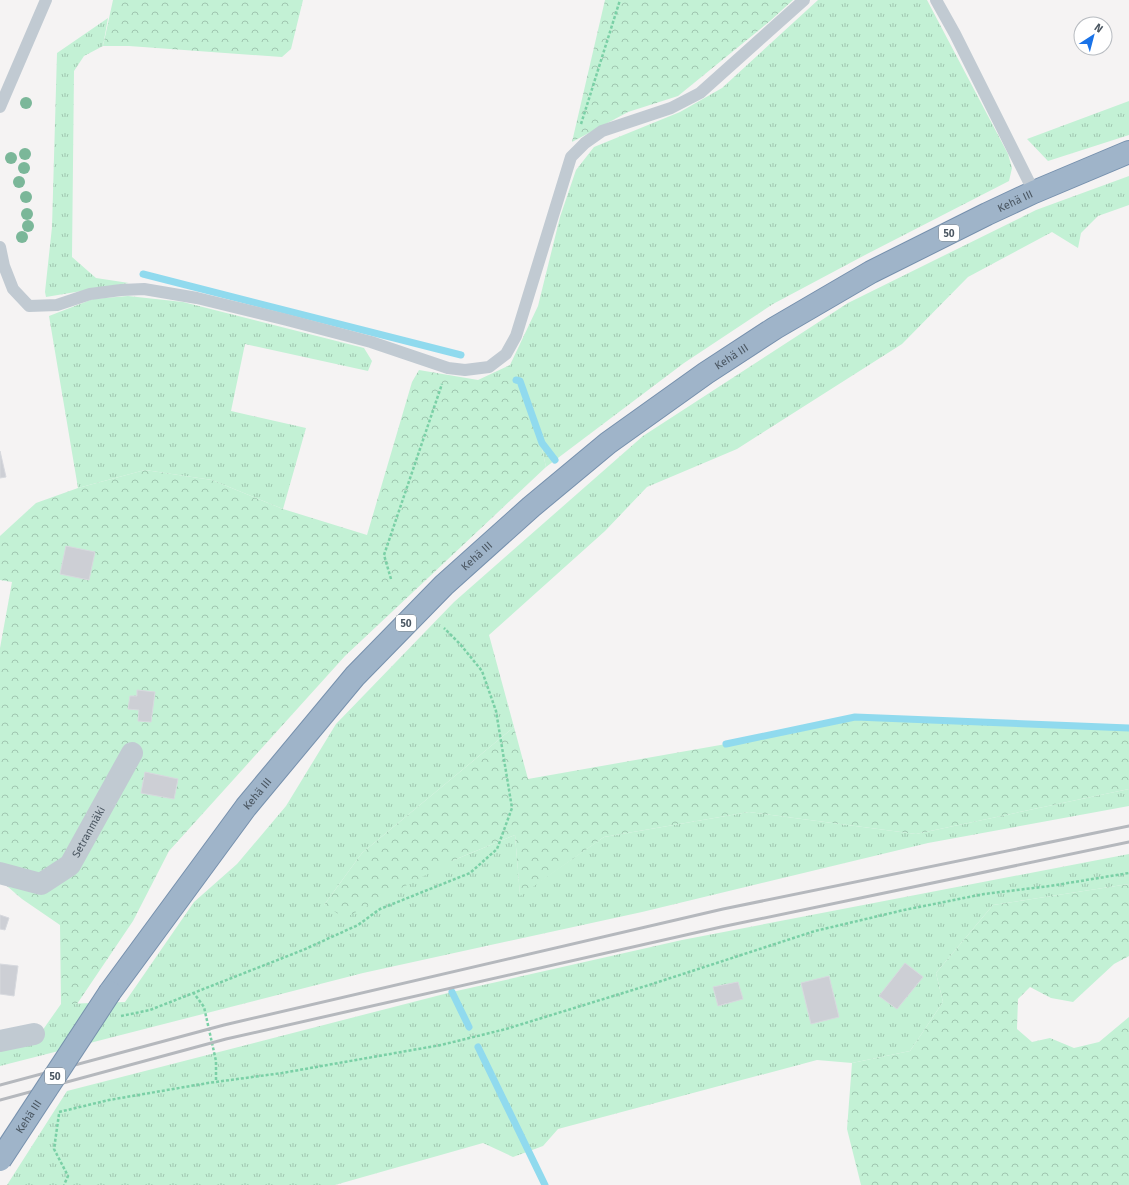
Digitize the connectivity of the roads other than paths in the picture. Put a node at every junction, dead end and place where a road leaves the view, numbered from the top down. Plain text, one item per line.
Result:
1 (46, 0) edge
2 (804, 0) edge
3 (936, 0) edge
4 (0, 106) edge
5 (1129, 152) edge
6 (1034, 192) junction
7 (0, 247) edge
8 (132, 753) dead end
9 (0, 873) edge
10 (34, 1034) dead end
11 (0, 1041) edge
12 (0, 1160) edge

1 - 4 lane
2 - 7 lane
3 - 6 lane
5 - 6 highway, Kehä III / 50
6 - 12 highway, Kehä III / 50, bridge
8 - 9 street, Setranmäki
10 - 11 street

